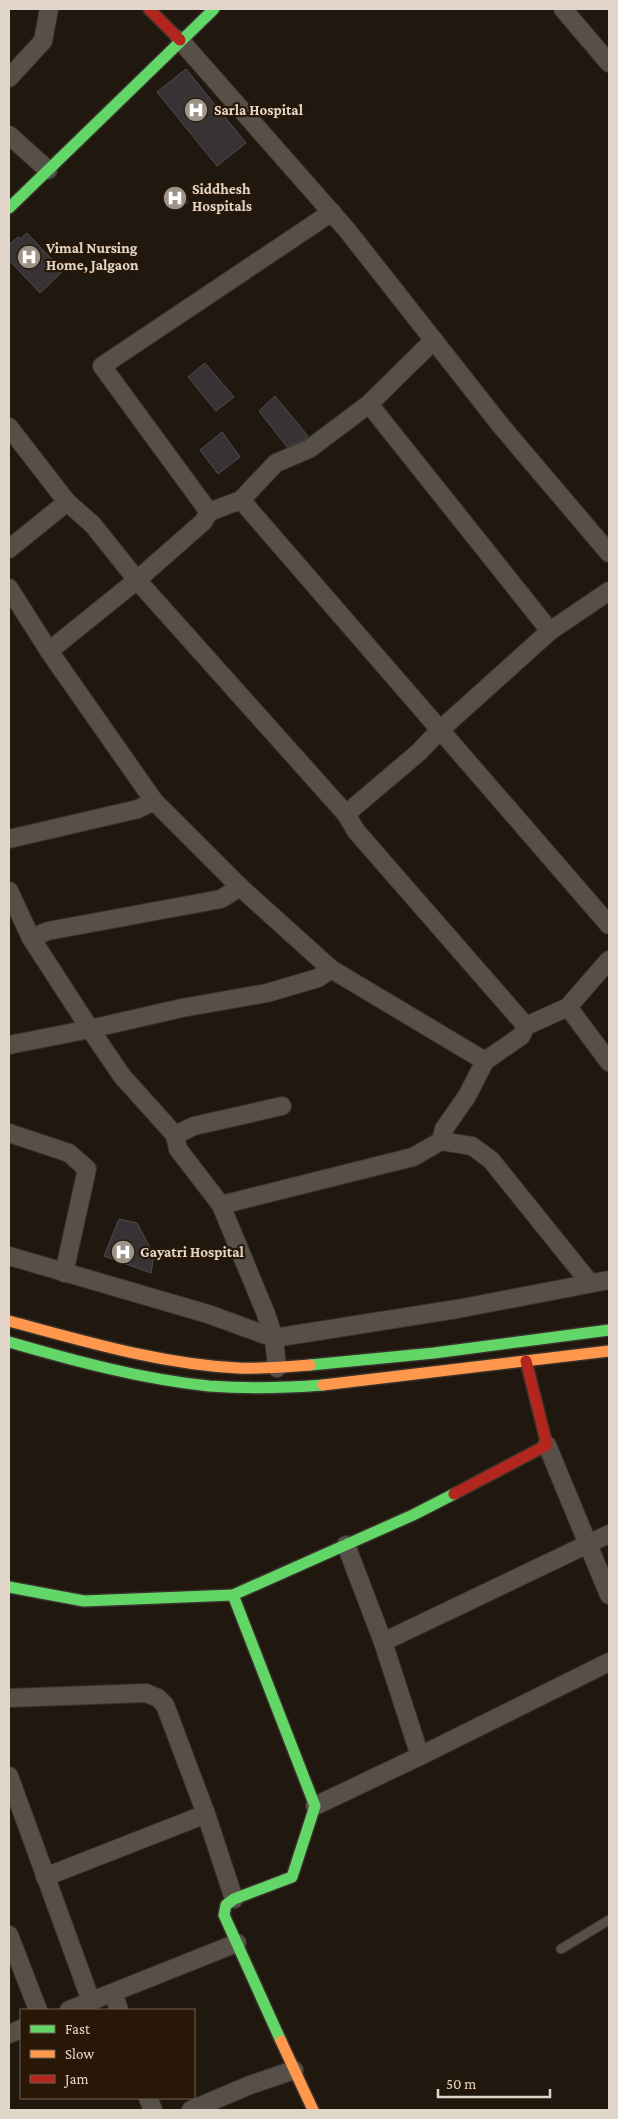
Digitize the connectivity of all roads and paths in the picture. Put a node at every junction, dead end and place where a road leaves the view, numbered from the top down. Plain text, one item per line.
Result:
1 (49, 9) edge
2 (149, 9) edge
3 (214, 9) edge
4 (564, 9) edge
5 (180, 40) junction
6 (609, 63) edge
7 (9, 78) edge
8 (9, 136) edge
9 (48, 170) junction
10 (9, 208) edge
11 (332, 212) junction
12 (434, 340) junction
13 (370, 404) junction
14 (9, 427) edge
15 (241, 500) junction
16 (67, 502) junction
17 (209, 512) junction
18 (9, 548) edge
19 (609, 553) edge
20 (138, 580) junction
21 (9, 588) edge
22 (609, 591) edge
23 (550, 631) junction
24 (49, 651) junction
25 (440, 730) junction
26 (154, 801) junction
27 (346, 814) junction
28 (9, 839) edge
29 (240, 886) junction
30 (9, 891) edge
31 (609, 925) edge
32 (31, 938) junction
33 (609, 960) edge
34 (331, 969) junction
35 (568, 1007) junction
36 (526, 1026) junction
37 (90, 1029) junction
38 (9, 1045) edge
39 (485, 1061) junction
40 (609, 1062) edge
41 (282, 1106) dead end
42 (9, 1133) edge
43 (175, 1135) junction
44 (441, 1141) junction
45 (221, 1205) junction
46 (9, 1256) edge
47 (64, 1273) junction
48 (609, 1280) edge
49 (590, 1283) junction
50 (9, 1321) edge
51 (609, 1330) edge
52 (274, 1338) junction
53 (9, 1342) edge
54 (609, 1351) edge
55 (526, 1361) junction
56 (277, 1368) junction
57 (547, 1445) junction
58 (609, 1534) edge
59 (588, 1545) junction
60 (346, 1546) junction
61 (9, 1587) edge
62 (233, 1595) junction
63 (609, 1595) edge
64 (383, 1642) junction
65 (609, 1662) edge
66 (9, 1698) edge
67 (420, 1756) junction
68 (9, 1776) edge
69 (314, 1806) junction
70 (206, 1814) junction
71 (46, 1877) junction
72 (234, 1899) junction
73 (609, 1920) edge
74 (9, 1935) edge
75 (237, 1943) junction
76 (561, 1949) dead end
77 (113, 1993) junction
78 (91, 2002) junction
79 (38, 2009) edge
80 (72, 2009) edge
81 (119, 2009) edge
82 (294, 2070) junction
83 (191, 2110) edge
84 (313, 2110) edge

1 - 7 street
2 - 5 main road
3 - 5 main road
4 - 6 street
5 - 9 main road
5 - 11 street
8 - 9 street
9 - 10 main road
11 - 12 street
11 - 17 street
12 - 13 street
12 - 19 street
13 - 15 street
13 - 23 street
14 - 16 street
15 - 17 street
15 - 25 street
16 - 18 street
16 - 20 street
17 - 20 street
20 - 24 street
20 - 27 street
21 - 24 street
22 - 23 street
23 - 25 street
24 - 26 street
25 - 27 street
25 - 31 street
26 - 28 street
26 - 29 street
27 - 36 street
29 - 32 street
29 - 34 street
30 - 32 street
32 - 37 street
33 - 35 street
34 - 37 street
34 - 39 street
35 - 36 street
35 - 40 street
36 - 39 street
37 - 38 street
37 - 43 street
39 - 44 street
41 - 43 street
42 - 47 street
43 - 45 street
44 - 45 street
44 - 49 street
45 - 52 street
46 - 47 street
47 - 52 street
48 - 49 street
49 - 52 street
50 - 56 main road
51 - 56 main road
52 - 56 street
53 - 55 main road
54 - 55 main road
55 - 57 main road
57 - 59 street
57 - 60 main road
58 - 59 street
59 - 63 street
59 - 64 street
60 - 62 main road
60 - 64 street
61 - 62 main road
62 - 69 main road
64 - 67 street
65 - 67 street
66 - 70 street
67 - 69 street
68 - 71 street
69 - 72 main road
70 - 71 street
70 - 72 street
71 - 78 street
72 - 75 main road
73 - 76 lane
74 - 79 street
75 - 77 street
75 - 82 main road
77 - 78 street
77 - 81 street
78 - 80 street
82 - 83 street
82 - 84 main road

